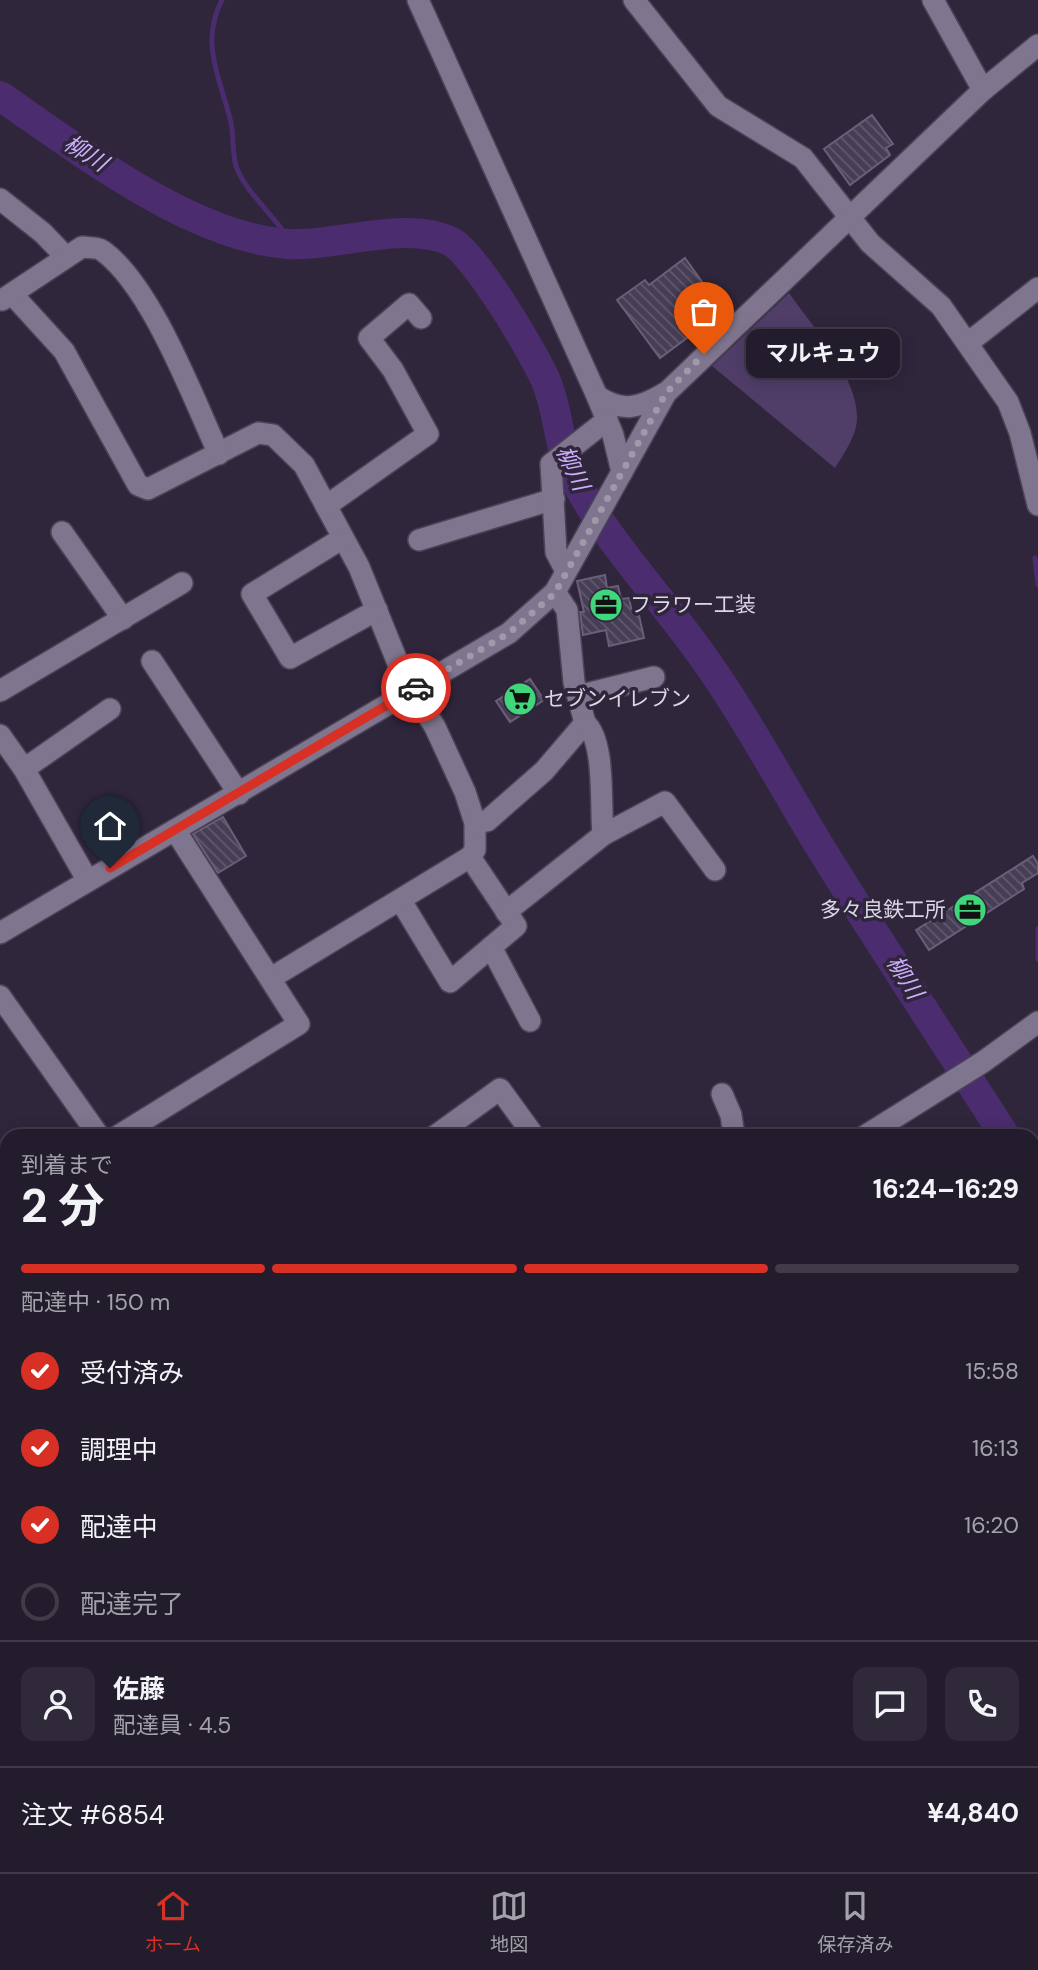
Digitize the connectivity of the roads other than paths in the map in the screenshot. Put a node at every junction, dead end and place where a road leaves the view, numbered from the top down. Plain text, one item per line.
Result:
1 (418, 0) edge
2 (634, 0) edge
3 (933, 0) edge
4 (1038, 45) edge
5 (983, 90) junction
6 (0, 200) edge
7 (851, 215) junction
8 (65, 256) junction
9 (1038, 288) edge
10 (6, 298) edge
11 (421, 318) dead end
12 (968, 342) junction
13 (666, 393) junction
14 (597, 396) junction
15 (607, 420) junction
16 (219, 454) junction
17 (622, 472) junction
18 (554, 499) junction
19 (1038, 505) edge
20 (326, 506) junction
21 (62, 532) dead end
22 (343, 538) junction
23 (419, 540) dead end
24 (566, 571) junction
25 (182, 583) dead end
26 (555, 593) junction
27 (377, 610) junction
28 (123, 619) junction
29 (152, 661) dead end
30 (654, 677) dead end
31 (0, 691) edge
32 (411, 691) junction
33 (578, 696) junction
34 (110, 709) dead end
35 (585, 723) junction
36 (0, 735) edge
37 (24, 769) junction
38 (239, 794) junction
39 (475, 823) junction
40 (175, 830) junction
41 (603, 835) junction
42 (470, 856) junction
43 (715, 870) dead end
44 (88, 881) junction
45 (401, 901) junction
46 (506, 912) junction
47 (0, 933) edge
48 (491, 947) junction
49 (271, 978) junction
50 (0, 996) edge
51 (530, 1021) dead end
52 (1038, 1022) edge
53 (722, 1094) dead end
54 (94, 1129) edge
55 (129, 1129) edge
56 (445, 1129) edge
57 (529, 1129) edge
58 (733, 1129) edge
59 (876, 1129) edge

1 - 14 street
2 - 7 street
3 - 5 street
4 - 5 street
5 - 7 street
6 - 8 street
7 - 12 street
7 - 13 street
8 - 10 street
8 - 16 street
9 - 12 street
10 - 16 street
11 - 20 street
12 - 19 street
13 - 14 street
13 - 17 street
14 - 15 street
15 - 17 street
15 - 18 street
16 - 20 street
17 - 24 street
18 - 23 street
18 - 24 street
20 - 22 street
21 - 28 street
22 - 27 street
22 - 27 street
24 - 26 street
25 - 28 street
26 - 32 street
26 - 33 street
27 - 32 street
28 - 31 street
29 - 38 street
30 - 33 street
32 - 38 street
32 - 39 street
33 - 35 street
34 - 37 street
35 - 39 street
35 - 41 street
36 - 37 street
37 - 44 street
38 - 40 street
39 - 42 street
40 - 44 street
40 - 49 street
41 - 43 street
41 - 46 street
42 - 45 street
42 - 46 street
44 - 47 street
45 - 48 street
45 - 49 street
46 - 48 street
48 - 51 street
49 - 55 street
50 - 54 street
52 - 59 street
53 - 58 street
56 - 57 street

